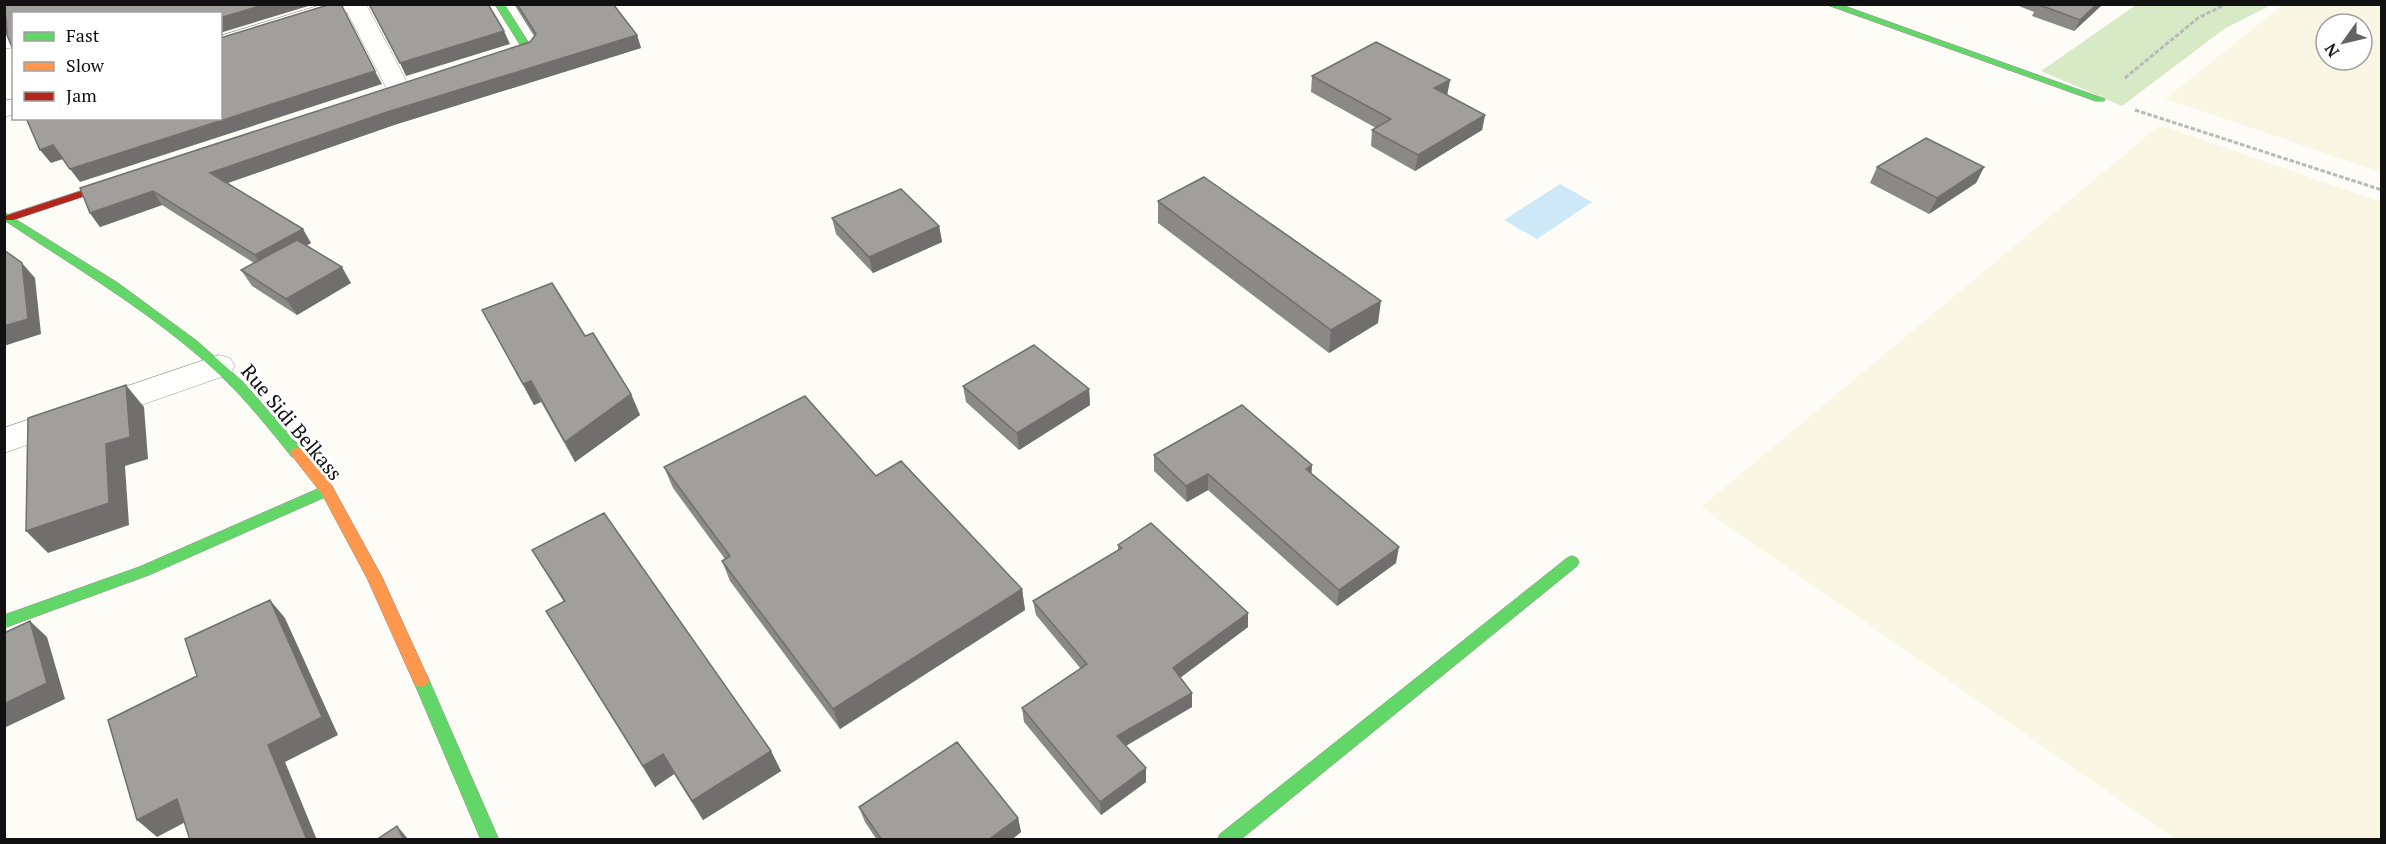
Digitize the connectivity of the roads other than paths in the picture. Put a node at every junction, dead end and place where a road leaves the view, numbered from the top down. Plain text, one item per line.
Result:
1 (352, 4) edge
2 (499, 4) edge
3 (1829, 4) edge
4 (222, 43) edge
5 (477, 62) edge
6 (398, 88) edge
7 (2100, 99) road end
8 (144, 173) edge
9 (7, 217) edge
10 (219, 366) junction
11 (4, 441) edge
12 (327, 490) junction
13 (1572, 562) dead end
14 (4, 622) edge
15 (490, 840) edge
16 (1226, 840) edge

1 - 4 street
1 - 6 street
2 - 5 street
3 - 7 street
8 - 9 street
9 - 10 street, Rue Sidi Belkass
10 - 11 street
10 - 12 street, Rue Sidi Belkass
12 - 14 street
12 - 15 street, Rue Sidi Belkass
13 - 16 street

